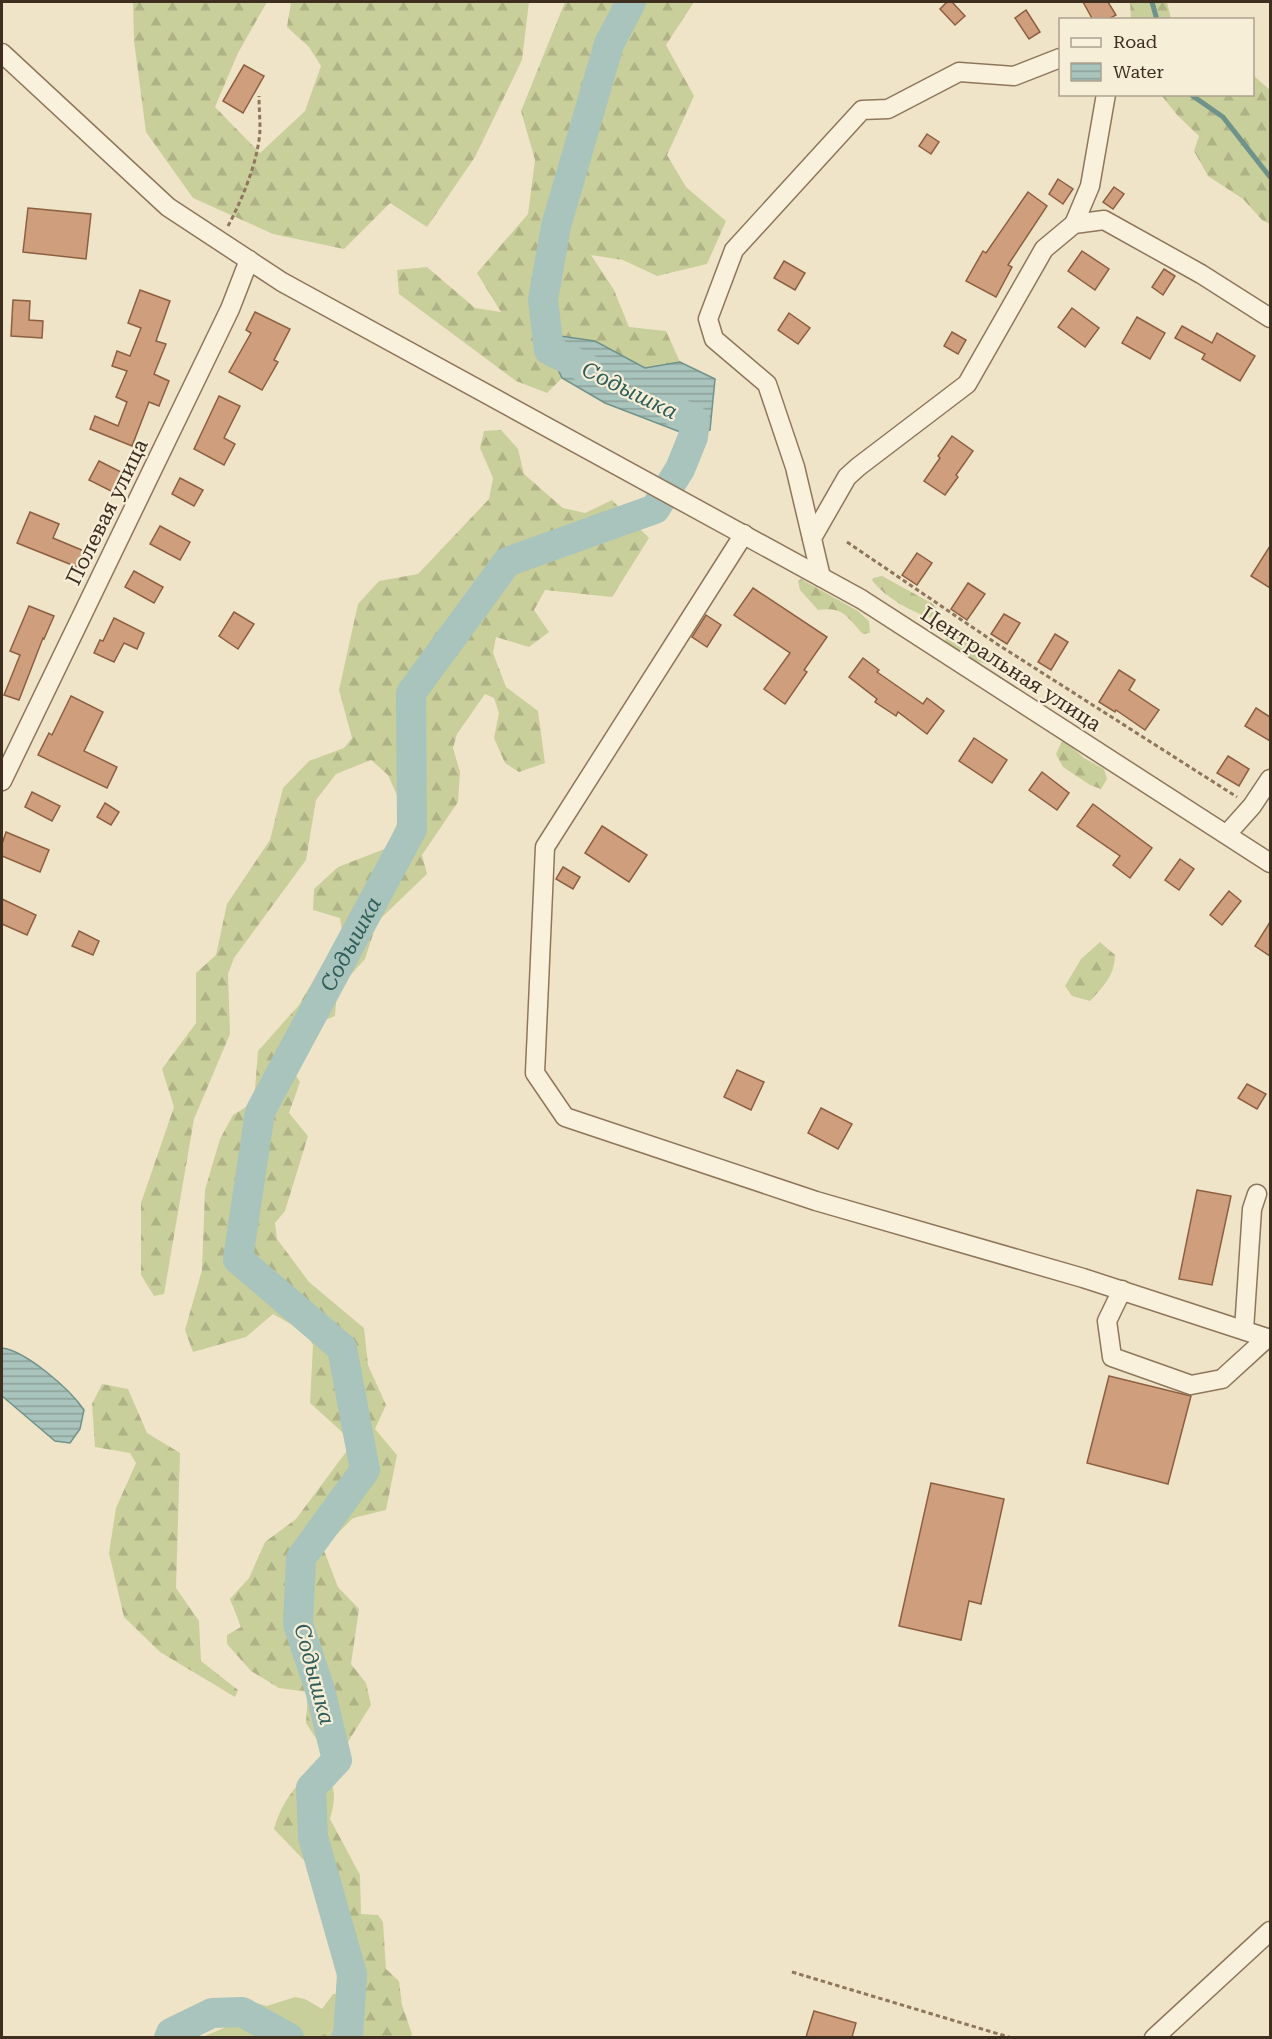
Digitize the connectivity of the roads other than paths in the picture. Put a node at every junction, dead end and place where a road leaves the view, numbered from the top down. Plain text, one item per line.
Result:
1 (2, 53) edge
2 (1059, 58) edge
3 (1106, 96) edge
4 (1074, 224) junction
5 (249, 260) junction
6 (1270, 318) edge
7 (744, 534) junction
8 (812, 538) junction
9 (821, 577) junction
10 (1270, 779) edge
11 (2, 781) edge
12 (1227, 834) junction
13 (1270, 863) edge
14 (1257, 1194) dead end
15 (1122, 1290) junction
16 (1244, 1330) junction
17 (1269, 1339) edge
18 (1270, 1931) edge
19 (1154, 2037) edge

1 - 5 street, Центральная улица
2 - 8 street
3 - 4 street
4 - 6 street
4 - 8 street
5 - 7 street, Центральная улица
5 - 11 street, Полевая улица
7 - 9 street, Центральная улица
7 - 15 street
8 - 9 street
9 - 12 street, Центральная улица
10 - 12 street
12 - 13 street, Центральная улица
14 - 16 street
15 - 16 street
15 - 17 street
16 - 17 street
18 - 19 street

